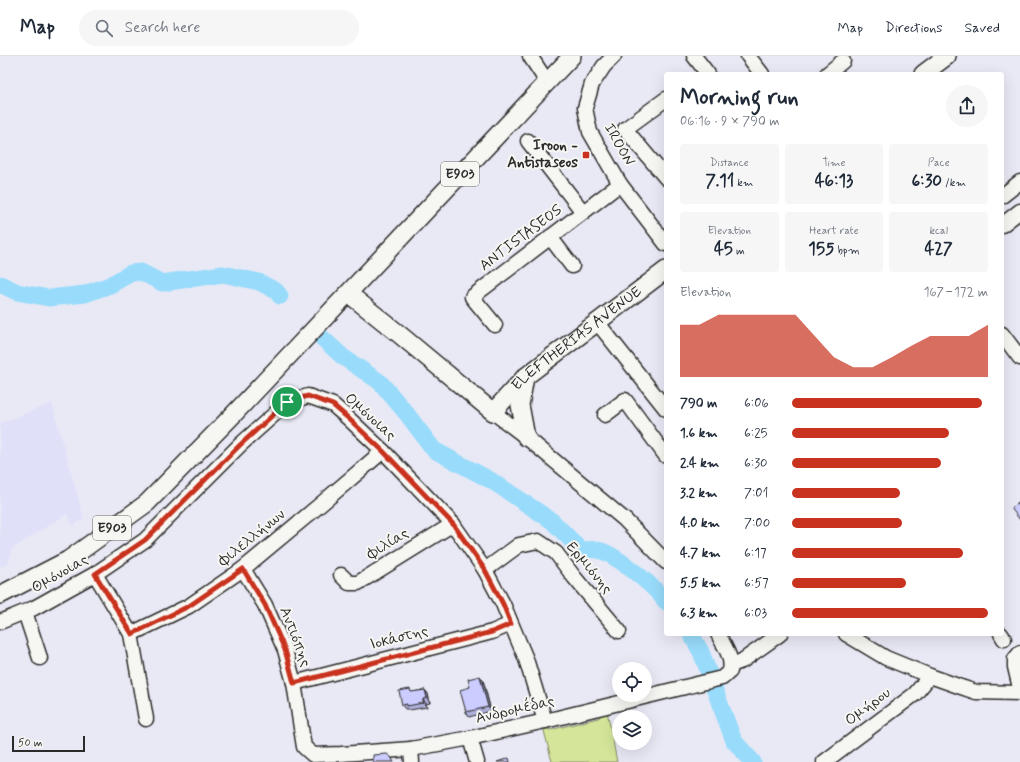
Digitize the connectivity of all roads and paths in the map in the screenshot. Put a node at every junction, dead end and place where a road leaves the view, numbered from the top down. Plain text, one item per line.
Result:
1 (530, 56) edge
2 (572, 56) edge
3 (614, 56) edge
4 (694, 56) edge
5 (748, 56) edge
6 (947, 56) edge
7 (843, 61) dead end
8 (703, 72) edge
9 (760, 72) edge
10 (829, 72) edge
11 (926, 72) edge
12 (547, 82) junction
13 (664, 100) edge
14 (528, 141) dead end
15 (664, 176) edge
16 (1020, 182) edge
17 (620, 184) junction
18 (1004, 194) edge
19 (1020, 211) edge
20 (583, 212) junction
21 (1004, 223) edge
22 (550, 237) junction
23 (664, 241) edge
24 (572, 266) dead end
25 (664, 272) edge
26 (349, 294) junction
27 (597, 322) junction
28 (496, 325) dead end
29 (1004, 337) edge
30 (1020, 358) edge
31 (526, 377) junction
32 (664, 401) edge
33 (493, 412) junction
34 (605, 415) dead end
35 (526, 437) junction
36 (383, 451) junction
37 (664, 453) edge
38 (453, 524) junction
39 (664, 560) edge
40 (243, 569) junction
41 (485, 570) junction
42 (95, 574) junction
43 (341, 575) dead end
44 (0, 595) edge
45 (25, 612) junction
46 (0, 622) edge
47 (511, 624) junction
48 (619, 631) dead end
49 (132, 634) junction
50 (719, 636) edge
51 (777, 636) edge
52 (849, 636) edge
53 (1020, 653) edge
54 (40, 658) dead end
55 (731, 668) junction
56 (930, 676) junction
57 (294, 683) junction
58 (1020, 688) edge
59 (1020, 693) edge
60 (146, 718) dead end
61 (545, 721) junction
62 (470, 738) junction
63 (304, 747) joint
64 (412, 756) edge
65 (341, 758) edge
66 (477, 762) edge
67 (824, 762) edge

1 - 12 street
2 - 12 main road, E903
3 - 17 street, IROON
4 - 8 street
5 - 9 street
6 - 11 main road
7 - 10 street
12 - 26 main road, E903
13 - 15 street
14 - 20 street
16 - 18 street
17 - 20 street, ANTISTASEOS
17 - 23 street, IROON
19 - 21 street
20 - 22 street, ANTISTASEOS
22 - 24 street
22 - 28 street, ANTISTASEOS
25 - 27 main road, ELEFTHERIAS AVENUE
26 - 33 main road
26 - 44 main road, E903
27 - 31 main road, ELEFTHERIAS AVENUE
27 - 32 street
29 - 30 street
31 - 33 main road, ELEFTHERIAS AVENUE
31 - 35 main road
33 - 35 street
34 - 37 street
35 - 39 street
36 - 38 street, Ομόνοιας
36 - 40 street, Φιλελλήνων
36 - 42 street, Ομόνοιας
38 - 41 street, Ομόνοιας
38 - 43 street, Φιλίας
40 - 49 street, Φιλελλήνων
40 - 57 street, Αντιόπης
41 - 47 street, Ομόνοιας
41 - 48 street, Ερμιόνης
42 - 45 street, Ομόνοιας
42 - 49 street
45 - 46 street, Ομόνοιας
45 - 54 street
47 - 57 street, Ιοκάστης
47 - 61 street, Ομόνοιας
49 - 60 street
50 - 55 street
51 - 55 street, Ανδρομέδας
52 - 56 street
53 - 58 street
55 - 61 street, Ανδρομέδας
56 - 59 street
56 - 67 street, Ομήρου
57 - 63 street, Αντιόπης
61 - 62 street, Ανδρομέδας
62 - 64 street, Ανδρομέδας
62 - 66 street
63 - 65 street, Ανδρομέδας
64 - 65 street, Ανδρομέδας

